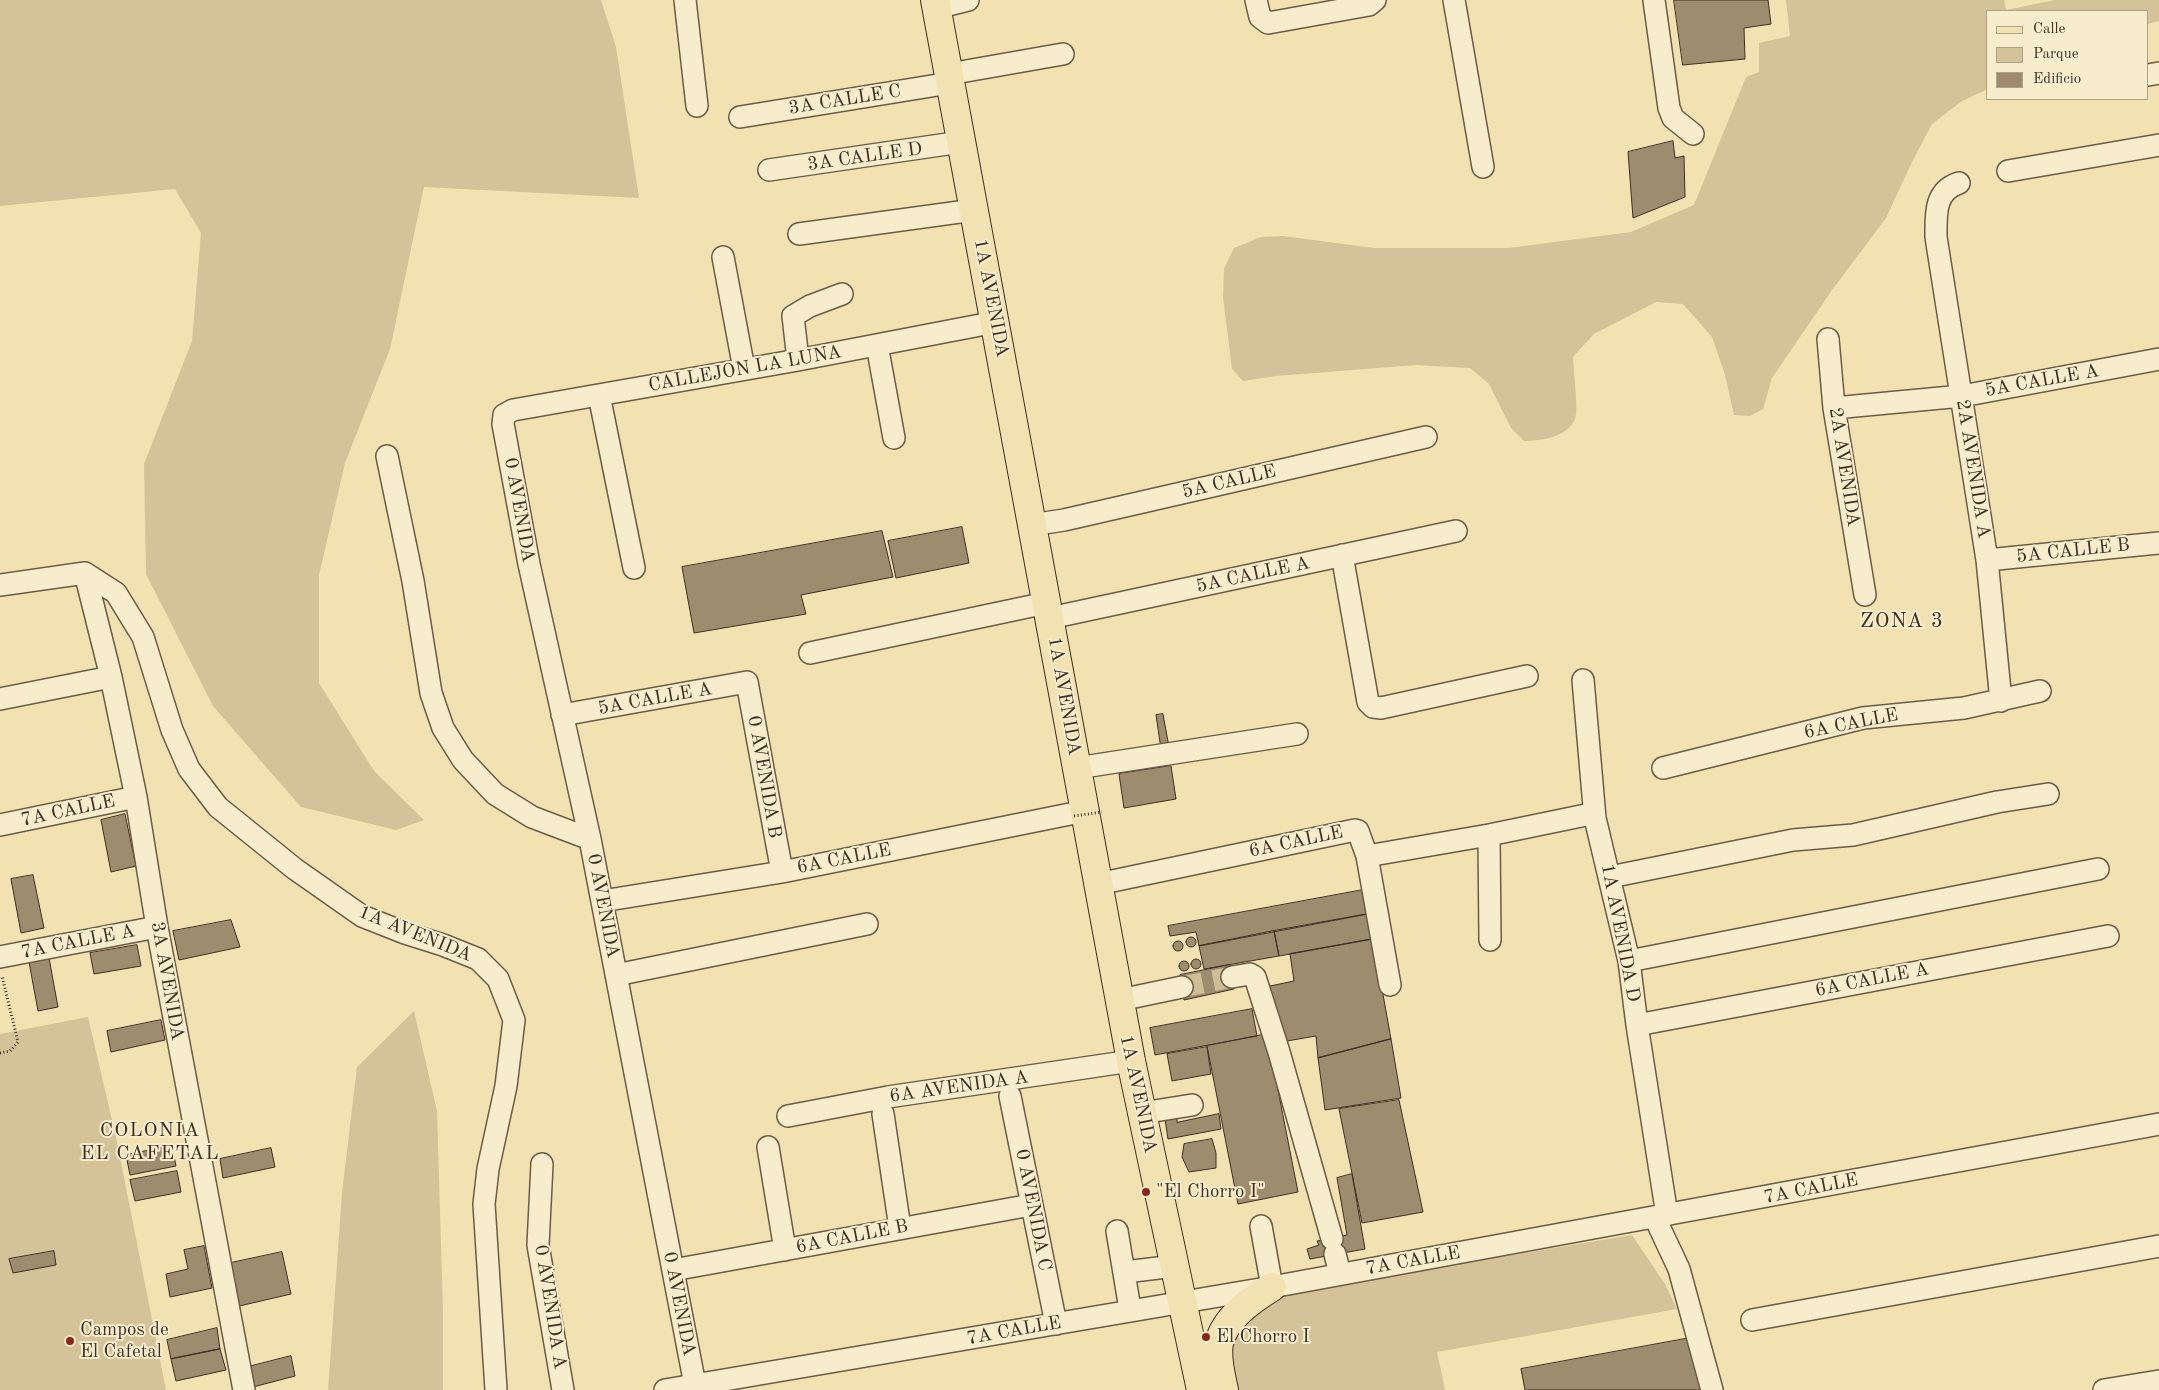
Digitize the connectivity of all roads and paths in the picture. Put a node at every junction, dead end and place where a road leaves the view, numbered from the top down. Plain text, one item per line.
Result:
1 (684, 0) edge
2 (968, 0) edge
3 (1454, 0) edge
4 (1654, 0) edge
5 (1374, 2) edge
6 (936, 4) edge
7 (1259, 10) edge
8 (1063, 54) dead end
9 (950, 78) junction
10 (697, 106) dead end
11 (740, 117) dead end
12 (1693, 134) dead end
13 (961, 142) junction
14 (2159, 145) edge
15 (1483, 167) dead end
16 (769, 170) dead end
17 (2008, 171) dead end
18 (1959, 183) dead end
19 (974, 210) junction
20 (799, 234) dead end
21 (723, 257) dead end
22 (842, 294) dead end
23 (996, 322) junction
24 (1828, 339) dead end
25 (877, 345) junction
26 (2159, 359) edge
27 (798, 360) junction
28 (744, 369) junction
29 (599, 395) junction
30 (1962, 396) junction
31 (1834, 408) junction
32 (504, 424) joint
33 (1426, 437) dead end
34 (894, 438) dead end
35 (388, 456) dead end
36 (1032, 525) junction
37 (1456, 531) dead end
38 (2159, 543) edge
39 (1342, 555) junction
40 (1987, 560) junction
41 (634, 568) dead end
42 (85, 573) junction
43 (0, 585) edge
44 (1865, 594) dead end
45 (1048, 610) junction
46 (810, 653) dead end
47 (1527, 676) dead end
48 (112, 677) junction
49 (1583, 680) dead end
50 (747, 682) joint
51 (2040, 691) dead end
52 (0, 699) edge
53 (2001, 701) junction
54 (562, 715) junction
55 (1296, 734) dead end
56 (1077, 768) junction
57 (1663, 768) dead end
58 (2048, 794) dead end
59 (136, 796) junction
60 (1087, 813) junction
61 (1595, 818) junction
62 (0, 825) edge
63 (1489, 835) junction
64 (590, 839) junction
65 (1367, 856) junction
66 (2098, 869) dead end
67 (782, 872) junction
68 (1610, 877) junction
69 (1098, 884) junction
70 (602, 901) junction
71 (867, 924) dead end
72 (157, 927) junction
73 (2108, 936) dead end
74 (1490, 940) dead end
75 (0, 957) edge
76 (1630, 961) junction
77 (0, 967) edge
78 (616, 975) junction
79 (1232, 977) tunnel mouth
80 (1390, 985) dead end
81 (1182, 988) tunnel mouth
82 (1120, 1000) junction
83 (1637, 1025) junction
84 (0, 1053) edge
85 (1131, 1061) junction
86 (1010, 1096) dead end
87 (1192, 1104) dead end
88 (1142, 1113) junction
89 (883, 1114) dead end
90 (788, 1116) dead end
91 (2159, 1124) edge
92 (768, 1147) dead end
93 (542, 1164) dead end
94 (1031, 1205) junction
95 (1661, 1216) junction
96 (1261, 1226) dead end
97 (900, 1228) junction
98 (1117, 1231) dead end
99 (2159, 1246) edge
100 (784, 1250) junction
101 (1336, 1256) junction
102 (1175, 1266) junction
103 (673, 1270) junction
104 (1124, 1272) junction
105 (1272, 1287) junction
106 (1182, 1301) junction
107 (1130, 1309) junction
108 (1752, 1320) dead end
109 (1056, 1324) junction
110 (2159, 1381) edge
111 (695, 1387) edge
112 (244, 1390) edge
113 (496, 1390) edge
114 (563, 1390) edge
115 (665, 1390) edge
116 (1201, 1390) edge
117 (1224, 1390) edge
118 (1712, 1390) edge
119 (2104, 1390) edge

1 - 10 street
2 - 6 street
3 - 15 street
4 - 12 street
5 - 7 street
6 - 9 main road, 1A AVENIDA
8 - 9 street, 3A CALLE C
9 - 11 street, 3A CALLE C
9 - 13 main road, 1A AVENIDA
13 - 16 street, 3A CALLE D
13 - 19 main road, 1A AVENIDA
14 - 17 street
18 - 30 street, 2A AVENIDA A
19 - 20 street
19 - 23 main road, 1A AVENIDA
21 - 28 street
22 - 27 street
23 - 25 street, CALLEJON LA LUNA
23 - 36 main road, 1A AVENIDA
24 - 31 street, 2A AVENIDA
25 - 27 street, CALLEJON LA LUNA
25 - 34 street
26 - 30 street, 5A CALLE A
27 - 28 street, CALLEJON LA LUNA
28 - 29 street, CALLEJON LA LUNA
29 - 32 street, CALLEJON LA LUNA
29 - 41 street
30 - 31 street, 5A CALLE A
30 - 40 street, 2A AVENIDA A
31 - 44 street, 2A AVENIDA
32 - 54 street, 0 AVENIDA
33 - 36 street, 5A CALLE
35 - 64 street
36 - 45 main road, 1A AVENIDA
37 - 39 street, 5A CALLE A
38 - 40 street, 5A CALLE B
39 - 45 street, 5A CALLE A
39 - 47 street
40 - 53 street, 2A AVENIDA A
42 - 43 street
42 - 48 street, 3A AVENIDA
42 - 113 street, 1A AVENIDA
45 - 46 street
45 - 56 main road, 1A AVENIDA
48 - 52 street
48 - 59 street, 3A AVENIDA
49 - 61 street, 1A AVENIDA D
50 - 54 street, 5A CALLE A
50 - 67 street, 0 AVENIDA B
51 - 53 street, 6A CALLE
53 - 57 street, 6A CALLE
54 - 64 street, 0 AVENIDA
55 - 56 street
56 - 60 main road, 1A AVENIDA
58 - 68 street
59 - 62 street, 7A CALLE
59 - 72 street, 3A AVENIDA
60 - 67 street, 6A CALLE
60 - 69 main road, 1A AVENIDA
61 - 63 street, 6A CALLE
61 - 68 street, 1A AVENIDA D
63 - 65 street, 6A CALLE
63 - 74 street
64 - 70 street, 0 AVENIDA
65 - 69 street, 6A CALLE
65 - 80 street
66 - 76 street
67 - 70 street, 6A CALLE
68 - 76 street, 1A AVENIDA D
69 - 82 main road, 1A AVENIDA
70 - 78 street, 0 AVENIDA
71 - 78 street
72 - 75 street, 7A CALLE A
72 - 112 street, 3A AVENIDA
73 - 83 street, 6A CALLE A
76 - 83 street, 1A AVENIDA D
77 - 84 path
78 - 103 street, 0 AVENIDA
79 - 101 street
81 - 82 street
82 - 85 main road, 1A AVENIDA
83 - 95 street, 1A AVENIDA D
85 - 88 main road, 1A AVENIDA
85 - 90 street, 6A AVENIDA A
86 - 94 street, 0 AVENIDA C
87 - 88 street
88 - 102 main road, 1A AVENIDA
89 - 97 street
91 - 95 street, 7A CALLE
92 - 100 street
93 - 114 street, 0 AVENIDA A
94 - 97 street, 6A CALLE B
94 - 109 street, 0 AVENIDA C
95 - 101 street, 7A CALLE
95 - 118 street, 1A AVENIDA D
96 - 105 street
97 - 100 street, 6A CALLE B
98 - 104 street
99 - 108 street
100 - 103 street, 6A CALLE B
101 - 105 street, 7A CALLE
102 - 104 street
102 - 106 main road, 1A AVENIDA
103 - 111 street, 0 AVENIDA
104 - 107 street
105 - 106 street, 7A CALLE
105 - 117 main road
106 - 107 street, 7A CALLE
106 - 116 main road, 1A AVENIDA
107 - 109 street, 7A CALLE
109 - 111 street, 7A CALLE
110 - 119 street
111 - 115 street, 7A CALLE

